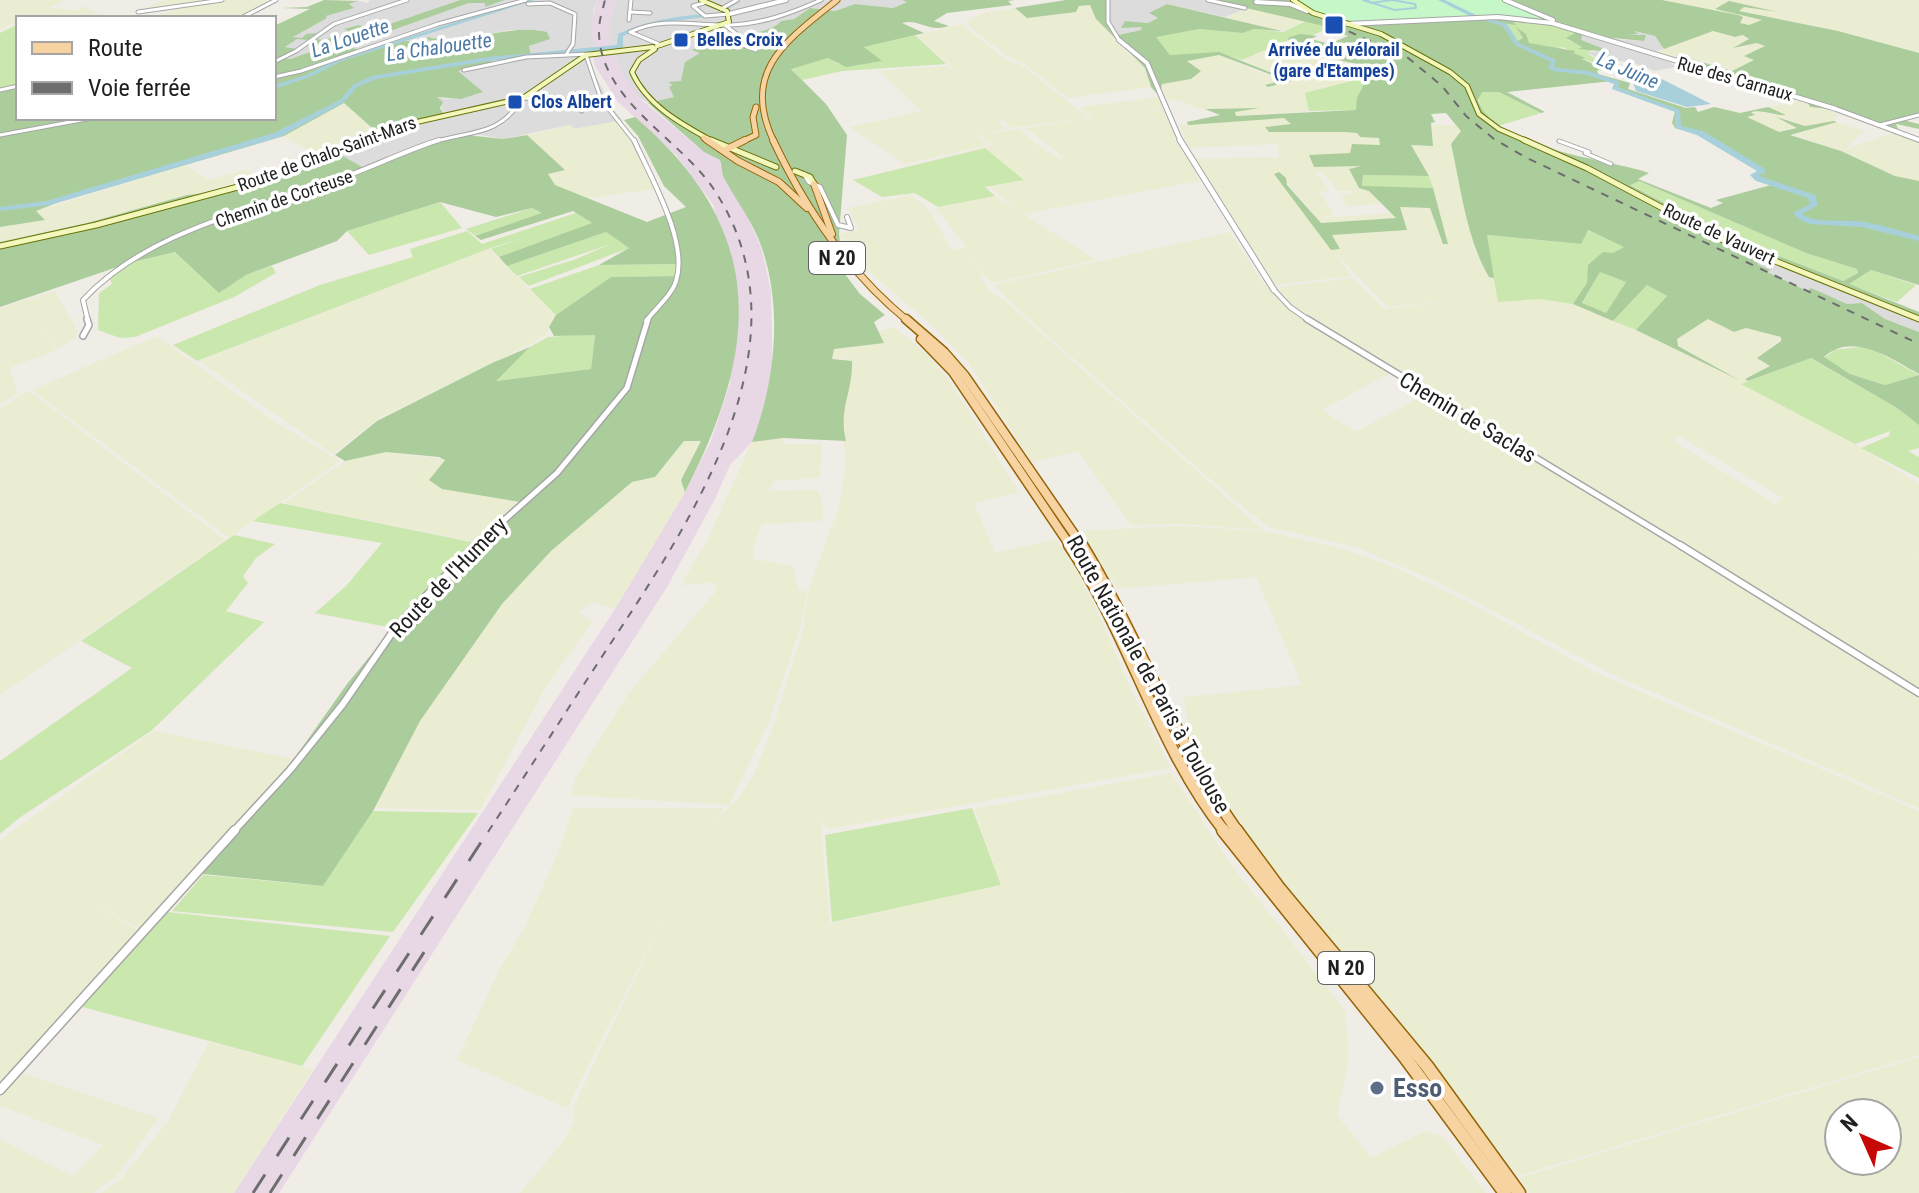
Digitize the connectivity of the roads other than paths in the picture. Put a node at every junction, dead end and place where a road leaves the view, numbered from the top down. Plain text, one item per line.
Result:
1 (222, 0) edge
2 (276, 0) edge
3 (407, 0) edge
4 (631, 0) edge
5 (737, 0) edge
6 (786, 0) edge
7 (821, 0) edge
8 (835, 0) edge
9 (1108, 0) edge
10 (1208, 0) edge
11 (1248, 0) edge
12 (1505, 0) edge
13 (703, 1) edge
14 (527, 2) edge
15 (1256, 2) edge
16 (1291, 2) edge
17 (1245, 8) dead end
18 (725, 10) junction
19 (138, 12) dead end
20 (630, 12) junction
21 (650, 13) dead end
22 (245, 16) edge
23 (629, 20) dead end
24 (1350, 24) junction
25 (725, 25) junction
26 (1566, 26) junction
27 (1119, 40) joint
28 (658, 47) junction
29 (756, 50) dead end
30 (568, 51) junction
31 (587, 54) junction
32 (276, 61) edge
33 (464, 70) dead end
34 (276, 77) edge
35 (643, 90) junction
36 (523, 98) junction
37 (756, 107) junction
38 (582, 111) dead end
39 (1919, 115) edge
40 (81, 120) edge
41 (1880, 125) junction
42 (0, 135) edge
43 (704, 138) junction
44 (1919, 140) edge
45 (1559, 141) dead end
46 (727, 149) junction
47 (1611, 164) dead end
48 (776, 167) dead end
49 (795, 171) dead end
50 (814, 184) junction
51 (807, 208) junction
52 (847, 217) dead end
53 (833, 241) junction
54 (0, 246) edge
55 (1274, 290) joint
56 (1919, 319) edge
57 (83, 336) dead end
58 (1919, 693) edge
59 (0, 1090) edge
60 (1505, 1193) edge
61 (1519, 1193) edge

1 - 19 street
2 - 22 street
3 - 32 street
4 - 20 street
5 - 18 street
6 - 18 street
7 - 25 street
8 - 37 main road, Route Nationale de Paris à Toulouse / N 20
8 - 53 main road, Route Nationale de Paris à Toulouse / N 20
9 - 27 street
10 - 17 street
11 - 15 street
12 - 26 street
13 - 18 main road
13 - 18 street
14 - 30 street
14 - 34 street
15 - 16 street
16 - 24 main road
16 - 24 main road
18 - 25 main road
20 - 21 street
20 - 23 street
24 - 26 street, Rue des Carnaux
24 - 56 main road, Route de Vauvert
25 - 28 main road
25 - 28 street
25 - 29 street
26 - 41 street, Rue des Carnaux
27 - 55 street, Chemin de Saclas
28 - 31 main road, Route de Chalo-Saint-Mars
28 - 35 main road
30 - 31 street
30 - 33 street
31 - 36 main road, Route de Chalo-Saint-Mars
31 - 59 street, Route de l'Humery
35 - 43 main road
35 - 46 main road
36 - 38 street
36 - 54 main road, Route de Chalo-Saint-Mars
36 - 57 street, Chemin de Corteuse
37 - 46 main road
37 - 51 main road, Route Nationale de Paris à Toulouse / N 20
39 - 41 street
40 - 42 street
41 - 44 street, Rue des Carnaux
43 - 46 main road
43 - 51 main road
45 - 47 street
46 - 48 main road
49 - 50 main road
50 - 52 street
50 - 53 main road
51 - 60 main road, Route Nationale de Paris à Toulouse / N 20
53 - 61 main road, Route Nationale de Paris à Toulouse / N 20
55 - 58 street, Chemin de Saclas

